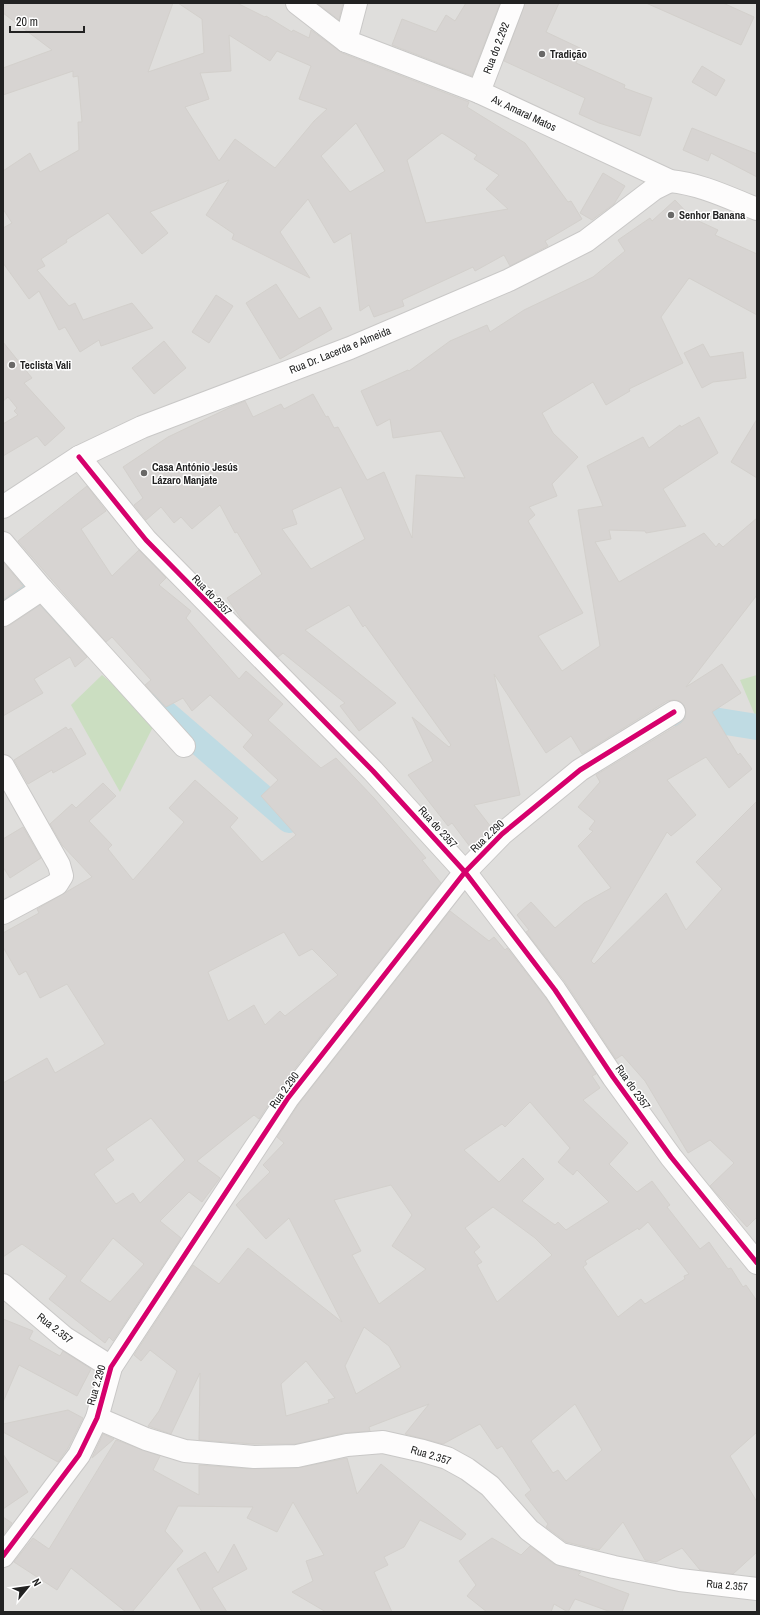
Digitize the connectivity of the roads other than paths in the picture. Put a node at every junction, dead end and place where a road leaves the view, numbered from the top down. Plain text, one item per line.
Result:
1 (297, 3) edge
2 (356, 3) edge
3 (513, 3) edge
4 (346, 41) junction
5 (480, 92) junction
6 (670, 182) junction
7 (757, 209) edge
8 (79, 457) junction
9 (3, 507) edge
10 (3, 543) edge
11 (42, 589) junction
12 (3, 615) edge
13 (674, 712) dead end
14 (184, 746) dead end
15 (3, 766) edge
16 (465, 872) junction
17 (3, 913) edge
18 (757, 1263) edge
19 (3, 1285) edge
20 (110, 1366) junction
21 (98, 1418) junction
22 (3, 1556) edge
23 (756, 1588) edge

1 - 4 street, Av. Amaral Matos
2 - 4 street
3 - 5 street, Rua do 2.292
4 - 5 street, Av. Amaral Matos
5 - 6 street, Av. Amaral Matos
6 - 7 street, Av. Amaral Matos
6 - 8 street, Rua Dr. Lacerda e Almeida
8 - 9 street, Rua Dr. Lacerda e Almeida
8 - 16 street, Rua do 2357
10 - 11 street
11 - 12 street
11 - 14 street
13 - 16 street, Rua 2.290
15 - 17 street
16 - 18 street, Rua do 2357
16 - 20 street, Rua 2.290
19 - 20 street, Rua 2.357
20 - 21 street, Rua 2.290
21 - 22 street, Rua 2.290
21 - 23 street, Rua 2.357

